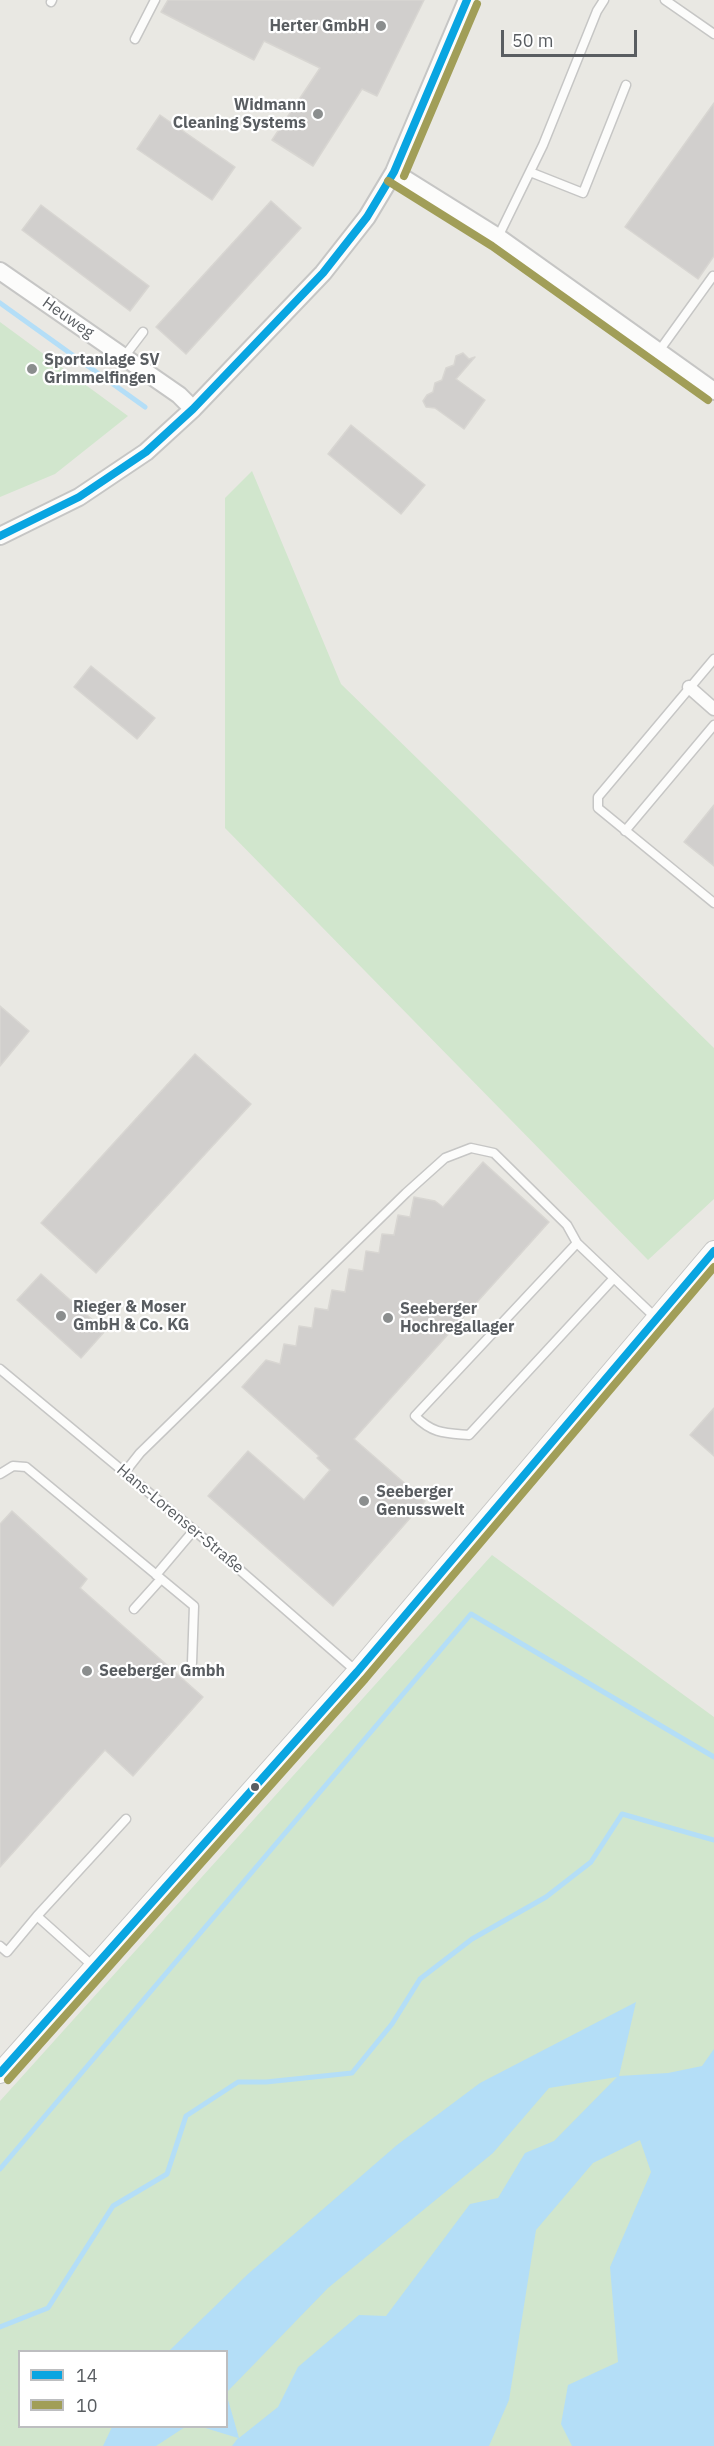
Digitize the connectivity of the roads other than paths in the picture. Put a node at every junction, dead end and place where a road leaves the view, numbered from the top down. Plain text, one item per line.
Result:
1 (154, 0) edge
2 (467, 0) edge
3 (604, 0) edge
4 (665, 0) edge
5 (714, 34) edge
6 (135, 39) dead end
7 (626, 85) dead end
8 (394, 172) junction
9 (530, 172) junction
10 (498, 237) junction
11 (0, 271) edge
12 (713, 276) edge
13 (143, 332) dead end
14 (659, 351) junction
15 (124, 357) junction
16 (714, 391) edge
17 (194, 409) junction
18 (0, 536) edge
19 (714, 659) edge
20 (689, 687) junction
21 (714, 709) edge
22 (714, 725) edge
23 (625, 831) junction
24 (714, 903) edge
25 (577, 1243) junction
26 (714, 1251) edge
27 (614, 1278) junction
28 (656, 1318) junction
29 (0, 1369) edge
30 (125, 1472) junction
31 (0, 1474) edge
32 (194, 1530) junction
33 (159, 1577) junction
34 (134, 1609) dead end
35 (192, 1663) dead end
36 (357, 1672) junction
37 (126, 1819) dead end
38 (37, 1916) junction
39 (0, 1946) edge
40 (94, 1967) junction
41 (0, 2073) edge

1 - 6 lane
2 - 8 street
3 - 9 lane
4 - 5 lane
7 - 9 lane
8 - 10 street
8 - 17 street
9 - 10 lane
10 - 14 street
11 - 15 street, Heuweg
12 - 14 lane
13 - 15 lane
14 - 16 street
15 - 17 street, Heuweg
17 - 18 street
19 - 20 lane
20 - 21 street
20 - 23 lane
22 - 23 lane
23 - 24 lane
25 - 27 lane
25 - 27 lane
25 - 30 lane
26 - 28 street
27 - 28 lane
28 - 36 street
29 - 30 lane, Hans-Lorenser-Straße
30 - 32 lane, Hans-Lorenser-Straße
31 - 33 lane
32 - 33 lane
32 - 36 lane, Hans-Lorenser-Straße
33 - 34 lane
33 - 35 lane
36 - 40 street
37 - 38 lane
38 - 39 lane
38 - 40 lane
40 - 41 street

